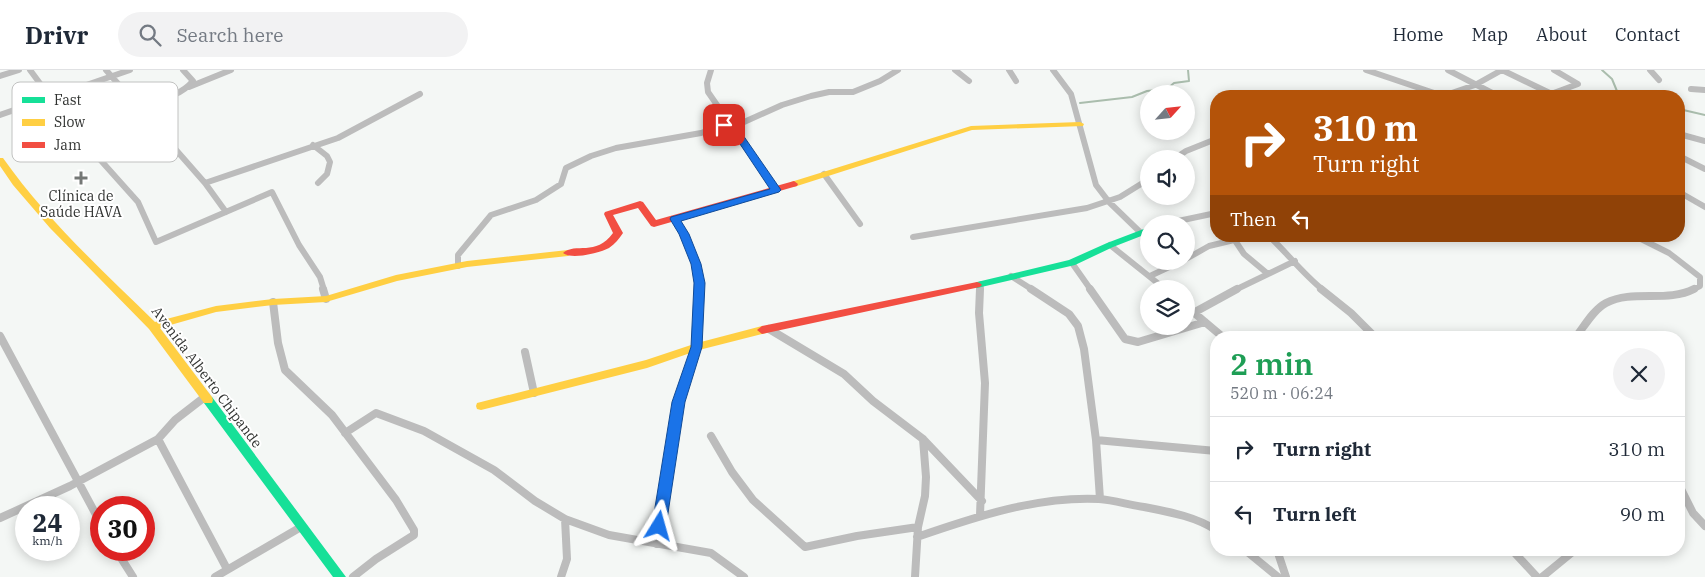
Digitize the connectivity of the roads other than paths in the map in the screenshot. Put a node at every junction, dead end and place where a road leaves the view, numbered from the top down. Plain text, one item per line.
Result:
1 (19, 70) edge
2 (30, 70) edge
3 (106, 70) edge
4 (130, 70) edge
5 (183, 70) edge
6 (231, 70) edge
7 (710, 70) edge
8 (898, 70) edge
9 (955, 70) edge
10 (1009, 70) edge
11 (1053, 70) edge
12 (1366, 70) edge
13 (1448, 70) edge
14 (1502, 70) edge
15 (1554, 70) edge
16 (1650, 70) edge
17 (0, 76) edge
18 (112, 76) junction
19 (1660, 80) dead end
20 (969, 81) dead end
21 (1016, 81) dead end
22 (39, 82) edge
23 (95, 82) edge
24 (117, 82) edge
25 (1475, 84) junction
26 (187, 88) junction
27 (1691, 89) dead end
28 (1425, 90) edge
29 (1459, 90) edge
30 (1486, 90) edge
31 (1544, 90) edge
32 (1565, 90) edge
33 (1705, 90) edge
34 (178, 92) edge
35 (420, 94) dead end
36 (12, 111) edge
37 (0, 115) edge
38 (1080, 124) junction
39 (733, 127) junction
40 (1685, 136) edge
41 (1210, 141) edge
42 (1705, 141) edge
43 (313, 144) junction
44 (1188, 150) edge
45 (178, 152) edge
46 (1685, 159) edge
47 (102, 162) edge
48 (1, 163) edge
49 (1705, 169) edge
50 (824, 174) junction
51 (205, 183) junction
52 (318, 183) dead end
53 (1140, 185) edge
54 (776, 190) junction
55 (1685, 195) edge
56 (1109, 202) junction
57 (1703, 204) edge
58 (226, 212) junction
59 (1210, 214) edge
60 (1195, 216) edge
61 (675, 219) junction
62 (860, 224) dead end
63 (1140, 227) edge
64 (1140, 233) edge
65 (913, 237) dead end
66 (1221, 242) edge
67 (1236, 242) edge
68 (1276, 242) edge
69 (1647, 242) edge
70 (1110, 245) junction
71 (1195, 256) edge
72 (1295, 261) junction
73 (1072, 263) junction
74 (458, 266) junction
75 (1163, 270) edge
76 (1268, 274) junction
77 (1012, 276) junction
78 (1150, 276) junction
79 (1155, 280) edge
80 (981, 284) junction
81 (326, 299) junction
82 (274, 302) junction
83 (1195, 312) joint
84 (1205, 322) junction
85 (153, 326) junction
86 (769, 329) junction
87 (1215, 331) edge
88 (1369, 331) edge
89 (1581, 331) edge
90 (0, 336) edge
91 (696, 347) junction
92 (525, 352) dead end
93 (534, 393) junction
94 (206, 396) junction
95 (481, 406) dead end
96 (345, 433) junction
97 (711, 436) dead end
98 (158, 439) junction
99 (922, 439) junction
100 (1096, 440) junction
101 (1210, 450) edge
102 (78, 482) junction
103 (1685, 497) edge
104 (1100, 499) junction
105 (982, 501) junction
106 (90, 504) edge
107 (980, 515) junction
108 (0, 518) edge
109 (565, 519) junction
110 (1705, 526) edge
111 (301, 527) junction
112 (918, 527) junction
113 (1210, 528) edge
114 (917, 538) junction
115 (657, 544) junction
116 (1252, 556) edge
117 (1279, 556) edge
118 (1518, 556) edge
119 (1568, 556) edge
120 (122, 561) edge
121 (227, 569) junction
122 (129, 576) edge
123 (215, 577) edge
124 (340, 577) edge
125 (353, 577) edge
126 (561, 577) edge
127 (744, 577) edge
128 (915, 577) edge
129 (1278, 577) edge
130 (1286, 577) edge
131 (1537, 577) edge
132 (1542, 577) edge

1 - 17 street
2 - 22 street
3 - 18 street
4 - 18 street
5 - 26 street
6 - 26 street
7 - 39 street
8 - 39 street
9 - 20 street
10 - 21 street
11 - 38 street
12 - 28 street
13 - 25 street
14 - 25 street
14 - 31 street
15 - 32 street
16 - 19 street
18 - 23 street
18 - 24 street
25 - 29 street
25 - 30 street
26 - 34 street
27 - 33 street
35 - 43 street
36 - 37 street
38 - 50 street
38 - 56 street
39 - 54 street
39 - 74 street
40 - 42 street
41 - 44 street
43 - 51 street
43 - 52 street
45 - 51 street
46 - 49 street
47 - 58 street
48 - 85 street, Avenida Alberto Chipande
50 - 54 street
50 - 62 street
51 - 58 street
53 - 56 street
54 - 61 street
55 - 57 street
56 - 63 street
56 - 65 street
58 - 81 street
59 - 60 street
61 - 74 street
61 - 91 street
64 - 70 street
66 - 71 street
67 - 76 street
68 - 72 street
69 - 89 street
70 - 73 street
70 - 78 street
72 - 76 street
72 - 88 street
73 - 77 street
73 - 84 street
74 - 81 street
75 - 78 street
76 - 83 street
77 - 80 street
77 - 100 street
78 - 79 street
80 - 86 street
80 - 105 street
81 - 82 street
82 - 85 street
82 - 96 street
83 - 84 street
84 - 87 street
85 - 94 street, Avenida Alberto Chipande
86 - 91 street
86 - 99 street
90 - 102 street
91 - 93 street
91 - 115 street
92 - 93 street
93 - 95 street
94 - 98 street
94 - 111 street, Avenida Alberto Chipande
96 - 109 street
96 - 125 street
97 - 112 street
98 - 102 street
98 - 121 street
99 - 105 street
99 - 112 street
100 - 101 street
100 - 104 street
102 - 106 street
102 - 108 street
103 - 110 street
104 - 107 street
104 - 113 street
105 - 107 street
107 - 114 street
109 - 115 street
109 - 126 street
111 - 121 street
111 - 124 street, Avenida Alberto Chipande
112 - 114 street
114 - 128 street
115 - 127 street
116 - 129 street
117 - 130 street
118 - 131 street
119 - 132 street
120 - 122 street
121 - 123 street

